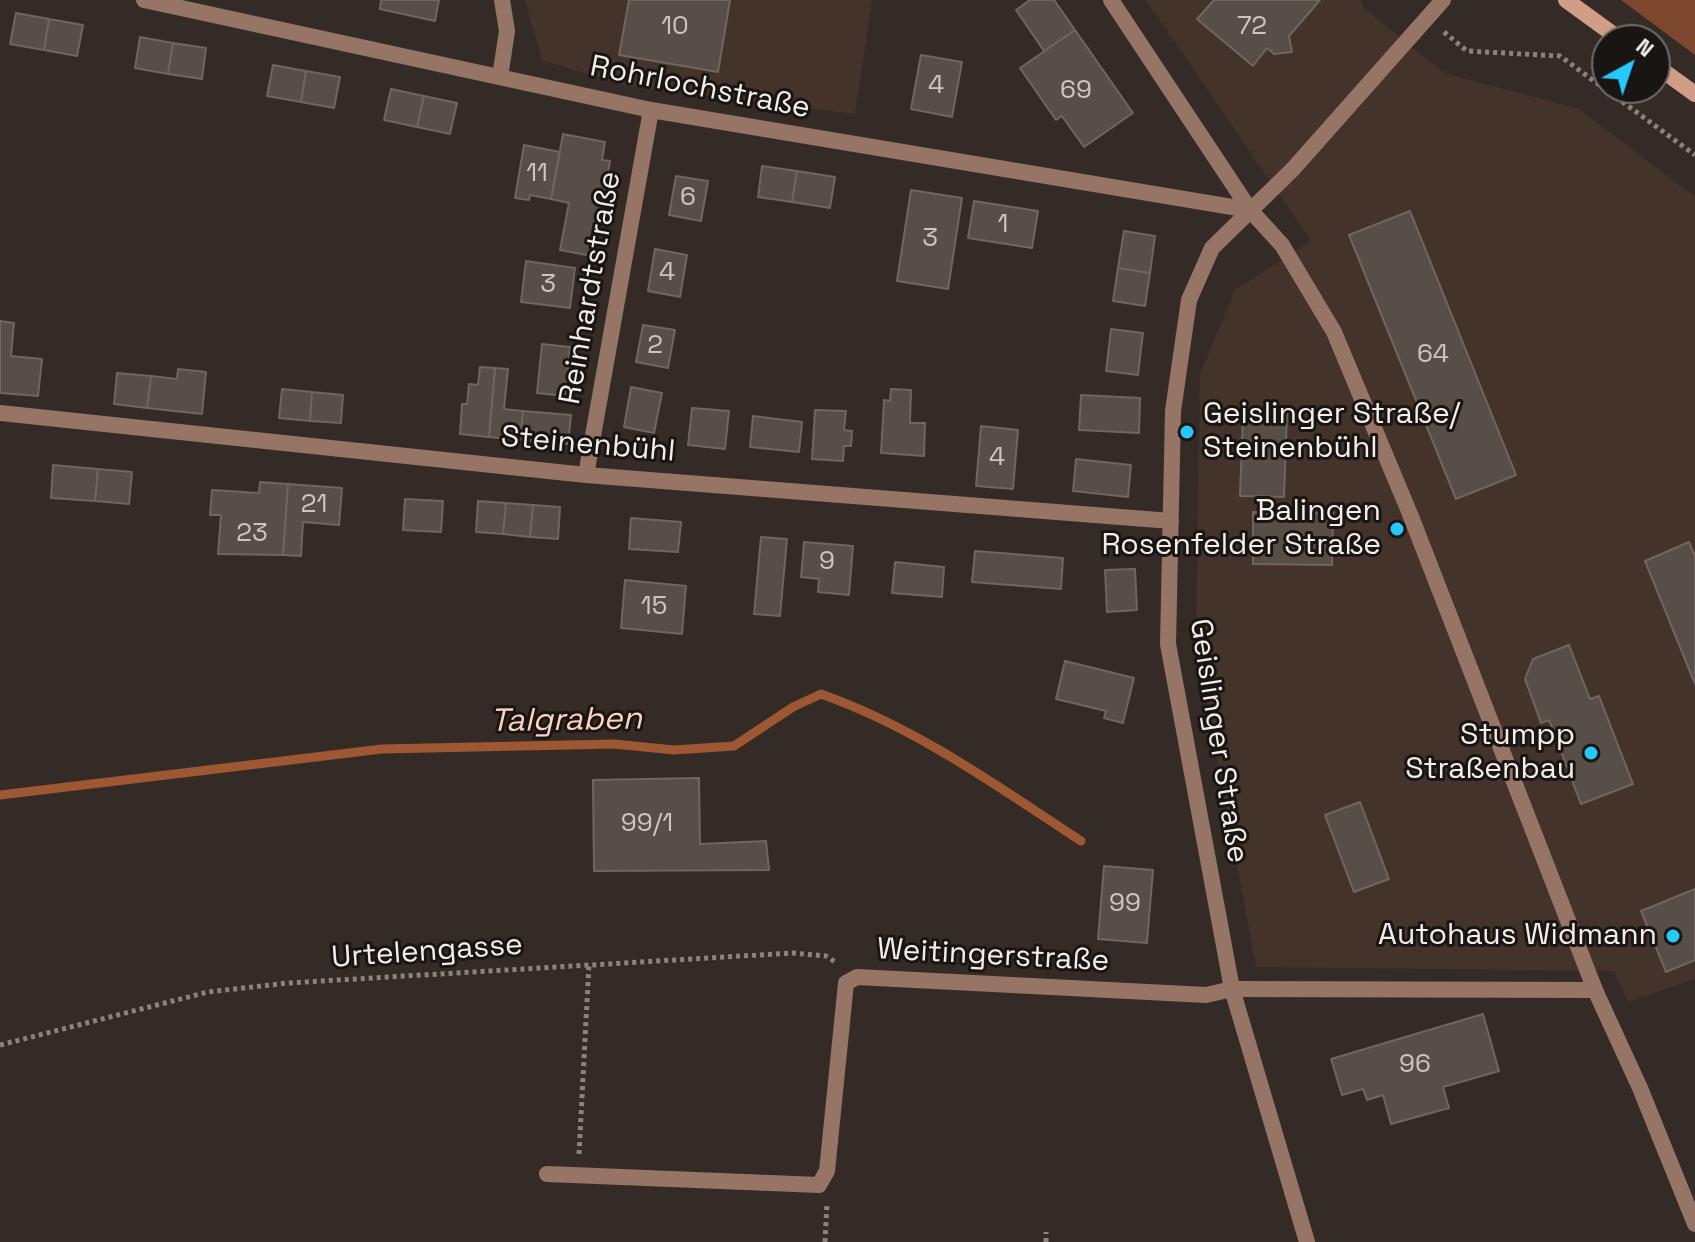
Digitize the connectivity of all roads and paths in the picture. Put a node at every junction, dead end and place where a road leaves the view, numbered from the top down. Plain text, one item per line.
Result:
1 (144, 0) edge
2 (502, 0) edge
3 (1111, 0) edge
4 (1443, 0) edge
5 (1566, 0) edge
6 (1427, 18) junction
7 (1599, 24) edge
8 (500, 77) junction
9 (1671, 77) edge
10 (1695, 94) edge
11 (651, 110) junction
12 (1695, 155) edge
13 (1250, 210) junction
14 (0, 413) edge
15 (586, 475) junction
16 (1171, 521) junction
17 (589, 964) junction
18 (857, 977) junction
19 (1232, 989) junction
20 (1595, 990) junction
21 (0, 1045) edge
22 (547, 1174) dead end
23 (577, 1175) junction
24 (819, 1185) junction
25 (1695, 1224) edge
26 (1046, 1232) dead end
27 (825, 1242) edge
28 (1046, 1242) edge
29 (1307, 1242) edge

1 - 8 street, Rohrlochstraße
2 - 8 street
3 - 13 street
4 - 6 street, Geislinger Straße
5 - 7 main road
6 - 12 path
6 - 13 street, Geislinger Straße
8 - 11 street, Rohrlochstraße
9 - 10 main road
11 - 13 street, Rohrlochstraße
11 - 15 street, Reinhardtstraße
13 - 16 street, Geislinger Straße
13 - 20 street
14 - 15 street, Steinenbühl
15 - 16 street, Steinenbühl
16 - 19 street, Geislinger Straße
17 - 18 path, Urtelengasse
17 - 21 path, Urtelengasse
17 - 23 path
18 - 19 street, Weitingerstraße
18 - 24 street, Weitingerstraße
19 - 20 street, Weitingerstraße
19 - 29 street, Geislinger Straße
20 - 25 street
22 - 23 street
23 - 24 street
24 - 27 path
26 - 28 path

